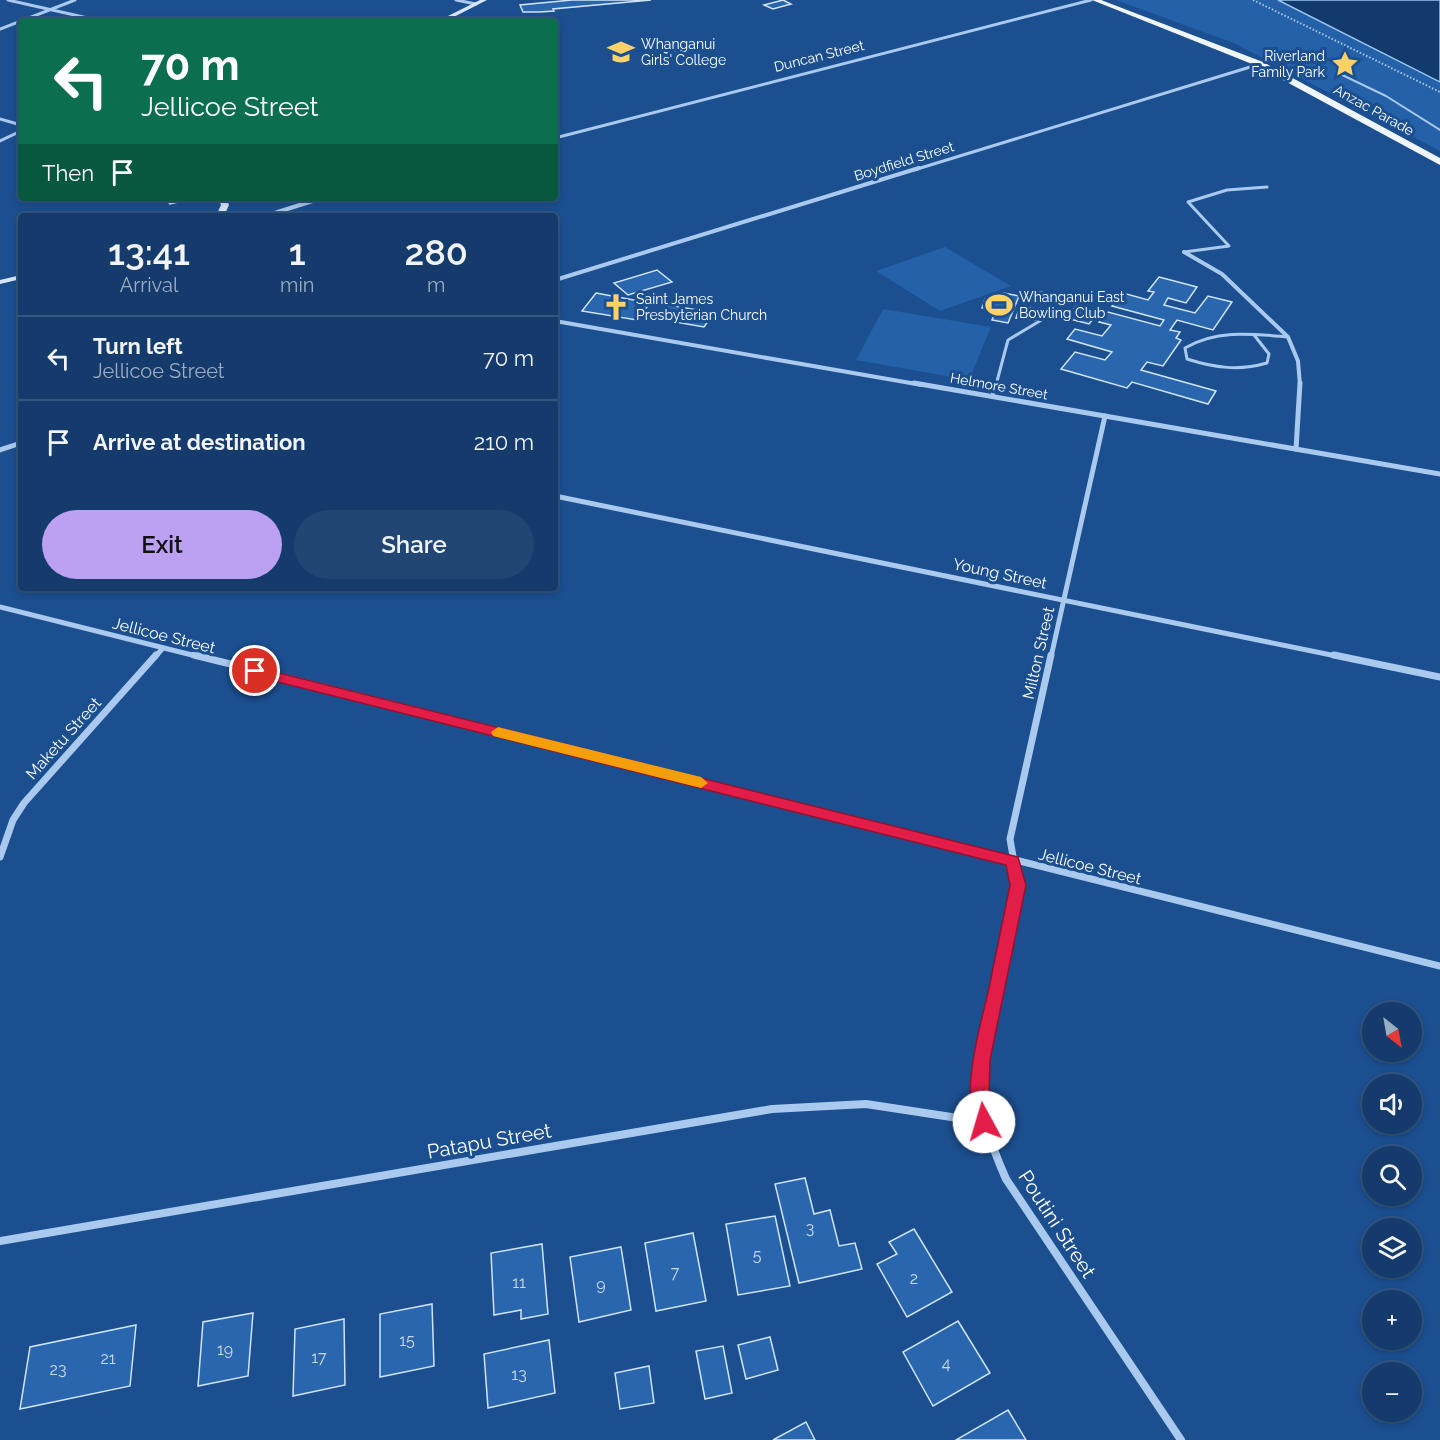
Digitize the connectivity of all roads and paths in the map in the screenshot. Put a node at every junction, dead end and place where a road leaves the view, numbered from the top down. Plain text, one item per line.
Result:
1 (8, 0) edge
2 (75, 0) edge
3 (456, 0) edge
4 (484, 0) edge
5 (1093, 0) edge
6 (1253, 0) edge
7 (476, 4) junction
8 (50, 9) junction
9 (28, 18) edge
10 (88, 18) edge
11 (447, 18) edge
12 (18, 22) edge
13 (0, 29) edge
14 (1260, 64) junction
15 (1336, 72) dead end
16 (1440, 92) edge
17 (0, 119) edge
18 (18, 124) edge
19 (1440, 125) edge
20 (1433, 126) junction
21 (1440, 130) edge
22 (18, 132) edge
23 (558, 137) edge
24 (0, 141) edge
25 (1440, 162) edge
26 (1268, 187) dead end
27 (312, 201) edge
28 (274, 213) edge
29 (1184, 252) joint
30 (18, 278) edge
31 (558, 279) edge
32 (0, 282) edge
33 (1053, 313) dead end
34 (558, 322) edge
35 (1254, 335) junction
36 (1288, 337) junction
37 (992, 397) junction
38 (1105, 416) junction
39 (18, 444) edge
40 (1296, 449) junction
41 (0, 450) edge
42 (1440, 474) edge
43 (558, 497) edge
44 (1063, 599) junction
45 (0, 608) edge
46 (163, 648) junction
47 (1440, 676) edge
48 (0, 857) edge
49 (1013, 861) junction
50 (1440, 966) edge
51 (984, 1122) junction
52 (0, 1241) edge
53 (1181, 1440) edge

1 - 8 street
2 - 8 street
3 - 7 street
4 - 7 main road
5 - 14 main road, Anzac Parade
5 - 23 street, Duncan Street
6 - 16 path
7 - 11 main road
8 - 9 street
8 - 10 street
12 - 13 street
14 - 25 main road, Anzac Parade
14 - 31 street, Boydfield Street
15 - 20 lane
17 - 18 street
19 - 20 lane
20 - 21 lane
22 - 24 street
26 - 29 lane
27 - 28 street
29 - 36 street
30 - 32 main road
33 - 37 lane
34 - 37 street, Helmore Street
35 - 35 lane
35 - 36 lane
36 - 40 street
37 - 38 street, Helmore Street
38 - 40 street, Helmore Street
38 - 44 street, Milton Street
39 - 41 street
40 - 42 street, Helmore Street
43 - 44 street, Young Street
44 - 47 street, Young Street
44 - 49 street, Milton Street
45 - 46 street, Jellicoe Street
46 - 48 street, Maketu Street
46 - 49 street, Jellicoe Street
49 - 50 street, Jellicoe Street
49 - 51 street, Poutini Street
51 - 52 street, Patapu Street
51 - 53 street, Poutini Street

